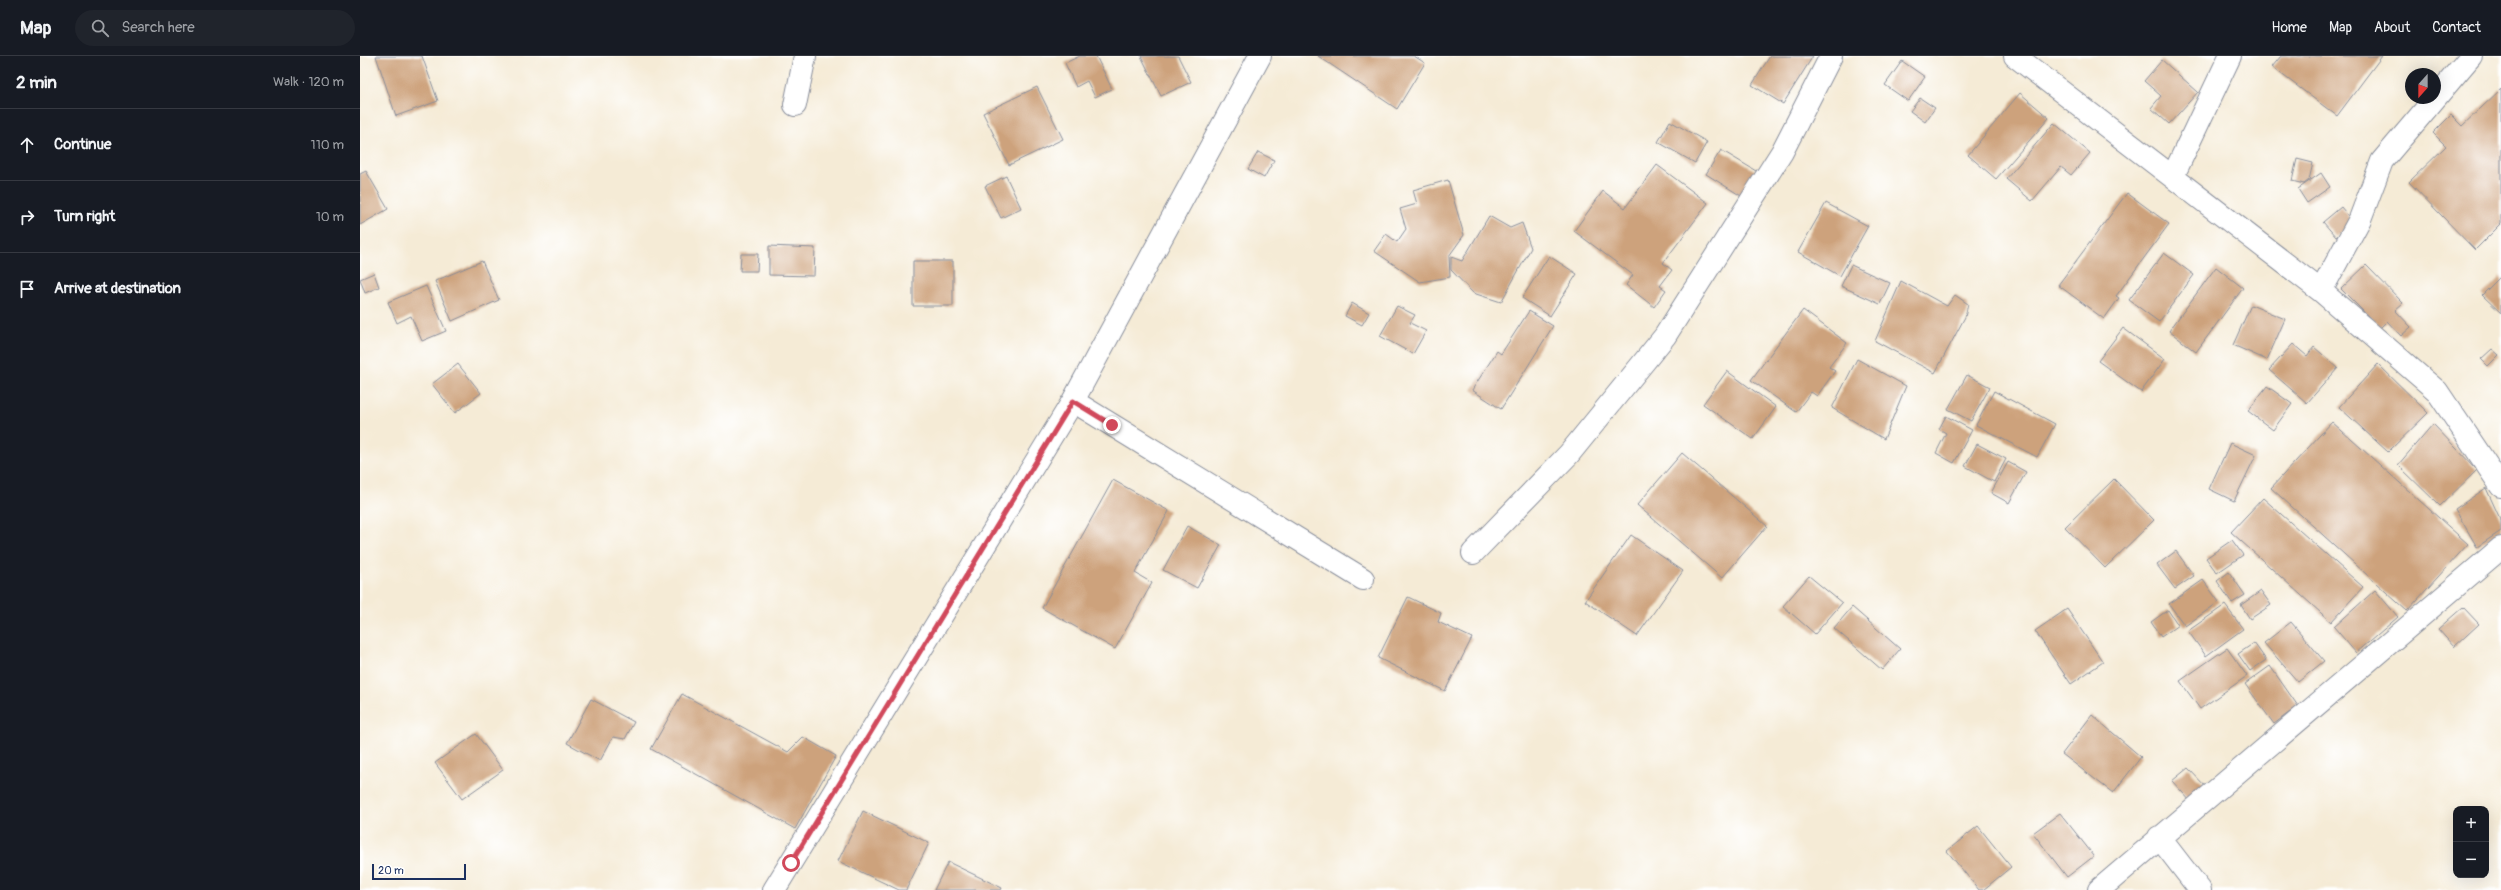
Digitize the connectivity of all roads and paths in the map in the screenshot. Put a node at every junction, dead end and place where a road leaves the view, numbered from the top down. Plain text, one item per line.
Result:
1 (805, 56) edge
2 (1260, 56) edge
3 (1831, 56) edge
4 (2015, 56) edge
5 (2230, 56) edge
6 (2471, 56) edge
7 (795, 105) dead end
8 (2173, 176) junction
9 (2321, 291) junction
10 (1073, 401) junction
11 (2501, 486) edge
12 (2501, 548) edge
13 (1473, 553) dead end
14 (1364, 579) dead end
15 (2159, 837) junction
16 (774, 890) edge
17 (2099, 890) edge
18 (2200, 890) edge

1 - 7 street
2 - 10 street
3 - 13 street
4 - 8 street
5 - 8 street
6 - 9 street
8 - 9 street
9 - 11 street
10 - 14 street
10 - 16 street
12 - 15 street
15 - 17 street
15 - 18 street

